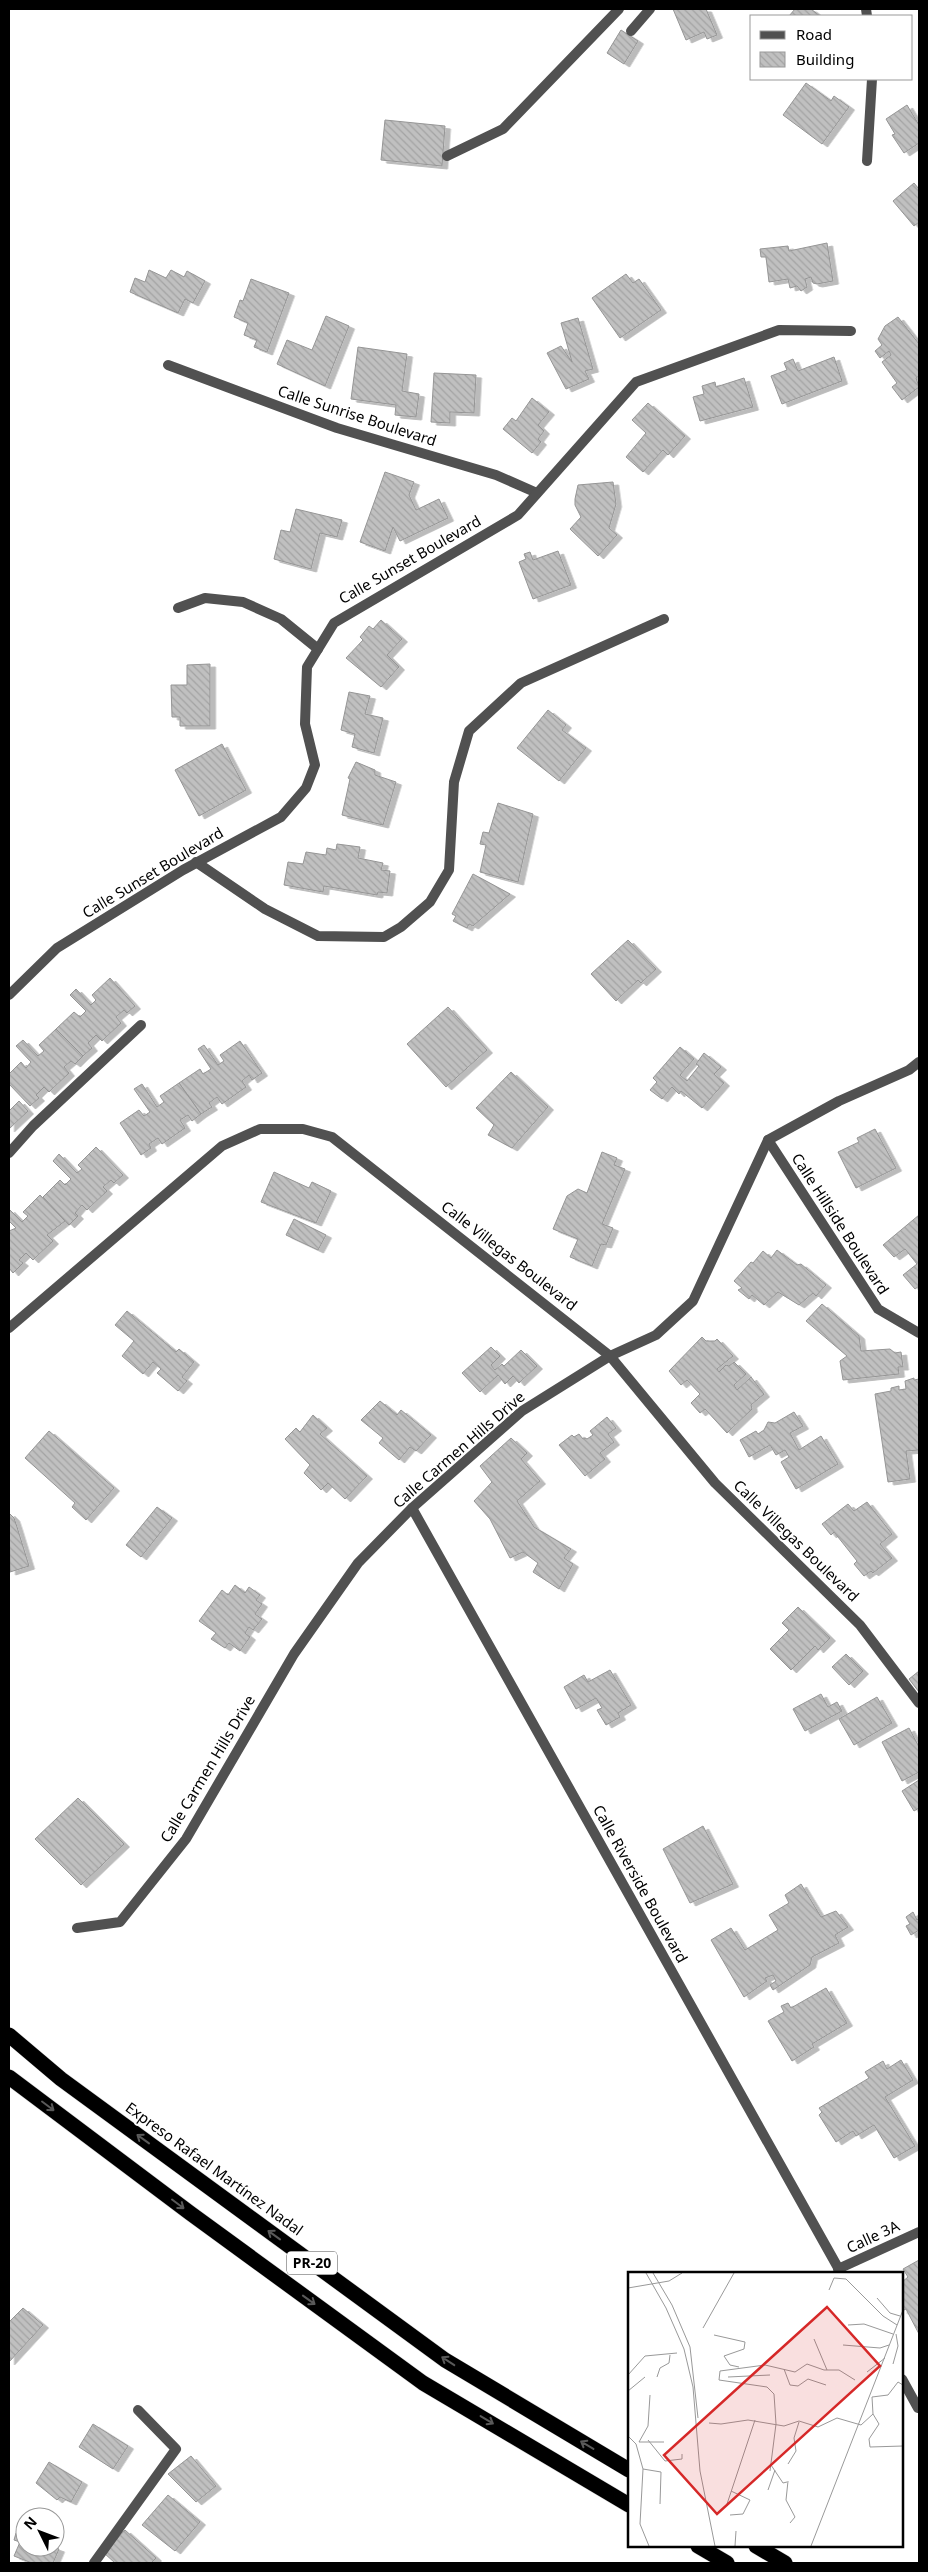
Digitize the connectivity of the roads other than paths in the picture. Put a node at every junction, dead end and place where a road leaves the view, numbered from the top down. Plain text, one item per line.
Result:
1 (619, 9) edge
2 (650, 9) edge
3 (631, 31) dead end
4 (872, 80) edge
5 (447, 156) dead end
6 (867, 161) dead end
7 (851, 332) dead end
8 (168, 365) dead end
9 (537, 493) junction
10 (178, 608) dead end
11 (664, 619) dead end
12 (318, 649) junction
13 (196, 862) junction
14 (9, 995) edge
15 (141, 1025) dead end
16 (919, 1062) edge
17 (768, 1140) junction
18 (9, 1153) edge
19 (9, 1328) edge
20 (919, 1333) edge
21 (610, 1356) junction
22 (412, 1508) junction
23 (919, 1703) edge
24 (77, 1928) dead end
25 (9, 2035) edge
26 (9, 2077) edge
27 (919, 2232) edge
28 (840, 2271) edge
29 (903, 2381) edge
30 (918, 2408) edge
31 (138, 2410) dead end
32 (628, 2469) edge
33 (628, 2504) edge
34 (700, 2547) edge
35 (758, 2547) edge
36 (94, 2563) edge
37 (728, 2563) edge
38 (785, 2563) edge

1 - 5 street
2 - 3 street
4 - 6 street
7 - 9 street, Calle Sunset Boulevard
8 - 9 street, Calle Sunrise Boulevard
9 - 12 street, Calle Sunset Boulevard
10 - 12 street
11 - 13 street
12 - 13 street, Calle Sunset Boulevard
13 - 14 street, Calle Sunset Boulevard
15 - 18 street
16 - 17 street
17 - 20 street, Calle Hillside Boulevard
17 - 21 street, Calle Carmen Hills Drive
19 - 21 street, Calle Villegas Boulevard
21 - 22 street, Calle Carmen Hills Drive
21 - 23 street, Calle Villegas Boulevard
22 - 24 street, Calle Carmen Hills Drive
22 - 28 street, Calle Riverside Boulevard
32 -> 25 highway, Expreso Rafael Martínez Nadal / PR-20
26 -> 33 highway, PR-20
27 - 28 street, Calle 3A
29 - 30 street
31 - 36 street
34 - 37 highway
35 - 38 highway

